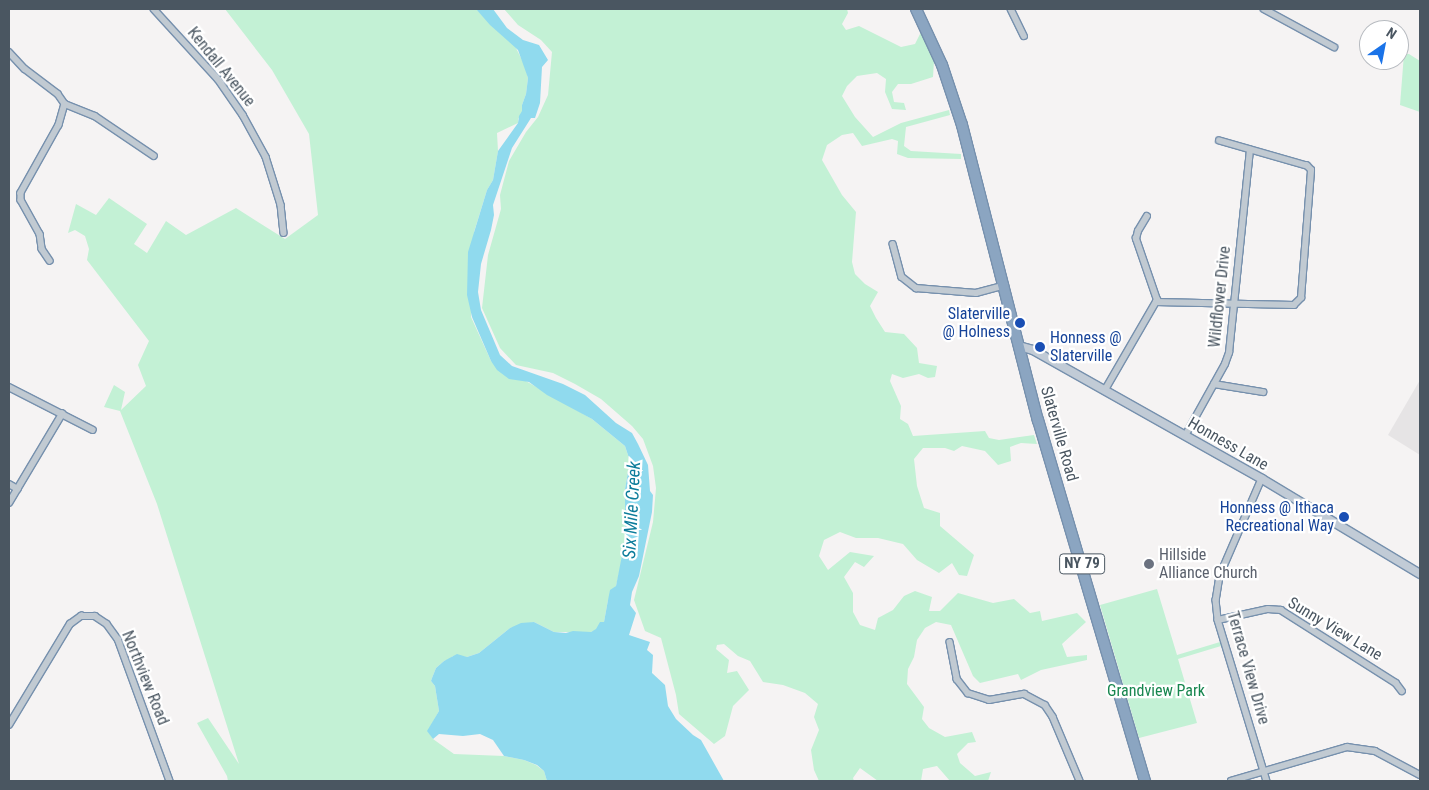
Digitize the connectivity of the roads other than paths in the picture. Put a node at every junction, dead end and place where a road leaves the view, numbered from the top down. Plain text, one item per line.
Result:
1 (154, 9) edge
2 (916, 9) edge
3 (1011, 9) edge
4 (1264, 9) edge
5 (1024, 36) dead end
6 (1334, 47) dead end
7 (9, 52) edge
8 (65, 104) junction
9 (1220, 141) dead end
10 (1250, 150) junction
11 (154, 156) dead end
12 (1147, 216) dead end
13 (284, 233) dead end
14 (893, 244) dead end
15 (50, 262) dead end
16 (1005, 286) junction
17 (1156, 302) junction
18 (1233, 304) junction
19 (1019, 346) junction
20 (1214, 384) junction
21 (9, 387) edge
22 (1105, 390) junction
23 (1264, 392) dead end
24 (62, 414) junction
25 (93, 430) dead end
26 (1185, 436) junction
27 (1262, 480) junction
28 (9, 484) edge
29 (18, 489) junction
30 (9, 503) edge
31 (1420, 574) edge
32 (1218, 620) junction
33 (950, 642) dead end
34 (1402, 691) dead end
35 (9, 725) edge
36 (1264, 772) junction
37 (1420, 775) edge
38 (170, 781) edge
39 (1080, 781) edge
40 (1145, 781) edge
41 (1232, 781) edge
42 (1267, 781) edge

1 - 13 street, Kendall Avenue
2 - 16 highway, Slaterville Road / NY 79
3 - 5 street
4 - 6 street
7 - 8 street
8 - 11 street
8 - 15 street
9 - 10 street
10 - 18 street, Wildflower Drive
10 - 18 street
12 - 17 street
14 - 16 street
16 - 19 highway, Slaterville Road / NY 79
17 - 18 street
17 - 22 street
18 - 20 street, Wildflower Drive
19 - 22 street, Honness Lane
19 - 40 highway, Slaterville Road / NY 79
20 - 23 street
20 - 26 street, Wildflower Drive
21 - 24 street
22 - 26 street, Honness Lane
24 - 25 street
24 - 29 street
26 - 27 street, Honness Lane
27 - 31 street, Honness Lane
27 - 32 street, Terrace View Drive
28 - 29 street
29 - 30 street
32 - 34 street, Sunny View Lane
32 - 36 street, Terrace View Drive
33 - 39 street
35 - 38 street, Northview Road
36 - 37 street
36 - 41 street
36 - 42 street, Terrace View Drive

